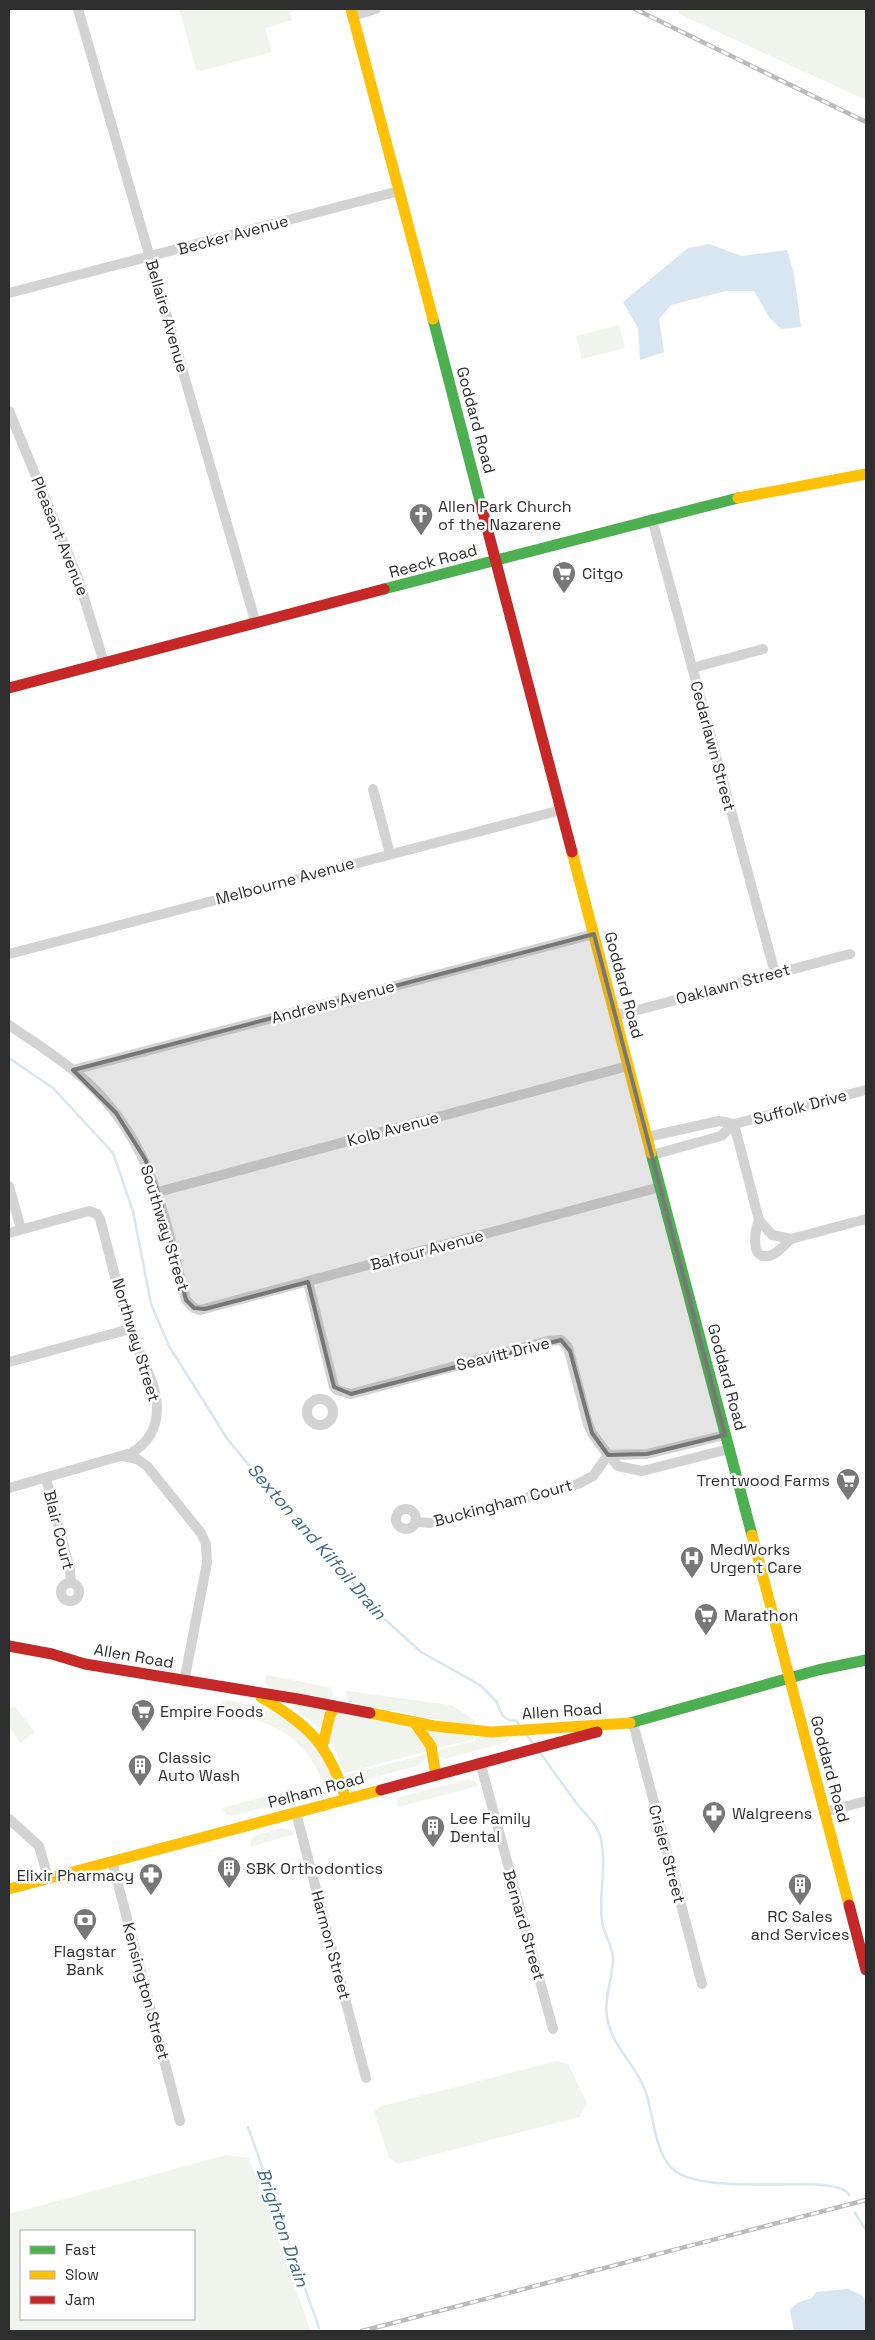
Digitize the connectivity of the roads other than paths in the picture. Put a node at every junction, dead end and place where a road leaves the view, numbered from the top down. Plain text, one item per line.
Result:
1 (78, 9) edge
2 (376, 9) edge
3 (352, 12) edge
4 (399, 191) junction
5 (150, 257) junction
6 (9, 293) edge
7 (9, 411) edge
8 (866, 474) edge
9 (652, 519) junction
10 (496, 561) junction
11 (256, 624) junction
12 (763, 649) dead end
13 (104, 663) junction
14 (692, 668) junction
15 (9, 688) edge
16 (372, 789) dead end
17 (561, 810) junction
18 (390, 854) junction
19 (594, 934) junction
20 (9, 954) edge
21 (850, 954) dead end
22 (775, 973) junction
23 (615, 1016) junction
24 (9, 1025) edge
25 (628, 1066) junction
26 (73, 1070) junction
27 (866, 1090) edge
28 (734, 1124) junction
29 (646, 1137) junction
30 (652, 1155) junction
31 (9, 1186) edge
32 (660, 1187) junction
33 (158, 1192) junction
34 (866, 1219) edge
35 (760, 1220) junction
36 (21, 1229) junction
37 (9, 1233) edge
38 (791, 1240) junction
39 (308, 1282) junction
40 (194, 1308) joint
41 (130, 1329) junction
42 (9, 1362) edge
43 (338, 1390) junction
44 (328, 1402) dead end
45 (725, 1435) junction
46 (729, 1449) junction
47 (608, 1455) junction
48 (124, 1456) junction
49 (46, 1478) junction
50 (9, 1488) edge
51 (415, 1522) dead end
52 (71, 1583) dead end
53 (9, 1646) edge
54 (866, 1660) edge
55 (790, 1680) junction
56 (184, 1682) junction
57 (254, 1693) junction
58 (335, 1707) junction
59 (414, 1722) junction
60 (632, 1723) junction
61 (323, 1744) junction
62 (480, 1762) junction
63 (436, 1775) junction
64 (346, 1799) junction
65 (866, 1801) edge
66 (824, 1812) junction
67 (296, 1813) junction
68 (9, 1819) edge
69 (112, 1861) junction
70 (48, 1878) junction
71 (9, 1889) edge
72 (862, 1942) edge
73 (866, 1970) edge
74 (702, 1984) dead end
75 (553, 2029) dead end
76 (366, 2078) dead end
77 (180, 2121) dead end

1 - 5 street, Bellaire Avenue
2 - 3 street
3 - 4 main road, Goddard Road
4 - 5 street, Becker Avenue
4 - 10 main road, Goddard Road
5 - 6 street, Becker Avenue
5 - 11 street, Bellaire Avenue
7 - 13 street, Pleasant Avenue
8 - 9 main road, Reeck Road
9 - 10 main road, Reeck Road
9 - 14 street, Cedarlawn Street
10 - 11 main road, Reeck Road
10 - 17 main road, Goddard Road
11 - 13 main road, Reeck Road
12 - 14 street
13 - 15 main road, Reeck Road
14 - 22 street, Cedarlawn Street
16 - 18 street
17 - 18 street, Melbourne Avenue
17 - 19 main road, Goddard Road
18 - 20 street, Melbourne Avenue
19 - 23 main road, Goddard Road
19 - 26 street, Andrews Avenue
21 - 22 street, Oaklawn Street
22 - 23 street, Oaklawn Street
23 - 25 main road, Goddard Road
24 - 26 street, Southway Street
25 - 29 main road, Goddard Road
25 - 33 street, Kolb Avenue
26 - 33 street, Southway Street
27 - 28 street, Suffolk Drive
28 - 29 street, Suffolk Drive
28 - 30 street, Suffolk Drive
28 - 35 street
29 - 30 main road, Goddard Road
30 - 32 main road, Goddard Road
31 - 36 street
32 - 39 street, Balfour Avenue
32 - 45 main road, Goddard Road
33 - 40 street, Southway Street
34 - 38 street
35 - 38 street
35 - 38 street
36 - 37 street
36 - 41 street, Northway Street
39 - 40 street, Balfour Avenue
39 - 43 street
41 - 42 street
41 - 48 street, Northway Street
43 - 44 street
43 - 47 street, Seavitt Drive
45 - 46 main road, Goddard Road
45 - 47 street
46 - 47 street
46 - 55 main road, Goddard Road
47 - 51 street, Buckingham Court
48 - 49 street, Northway Street
48 - 56 street
49 - 50 street, Northway Street
49 - 52 street, Blair Court
53 - 56 main road, Allen Road
54 - 55 main road, Allen Road
55 - 60 main road, Allen Road
55 - 66 main road, Goddard Road
56 - 57 main road, Allen Road
57 - 58 main road, Allen Road
57 - 61 main road, Allen Road
58 - 59 main road, Allen Road
58 - 61 main road
59 - 60 main road, Allen Road
59 - 63 main road
60 - 62 main road, Pelham Road
60 - 74 street, Crisler Street
61 - 64 main road, Allen Road
62 - 63 main road, Pelham Road
62 - 75 street, Bernard Street
63 - 64 main road, Pelham Road
64 - 67 main road, Pelham Road
65 - 66 street
66 - 72 main road, Goddard Road
67 - 69 main road, Pelham Road
67 - 76 street, Harmon Street
68 - 70 street
69 - 70 main road, Pelham Road
69 - 77 street, Kensington Street
70 - 71 main road, Pelham Road
72 - 73 main road, Goddard Road

